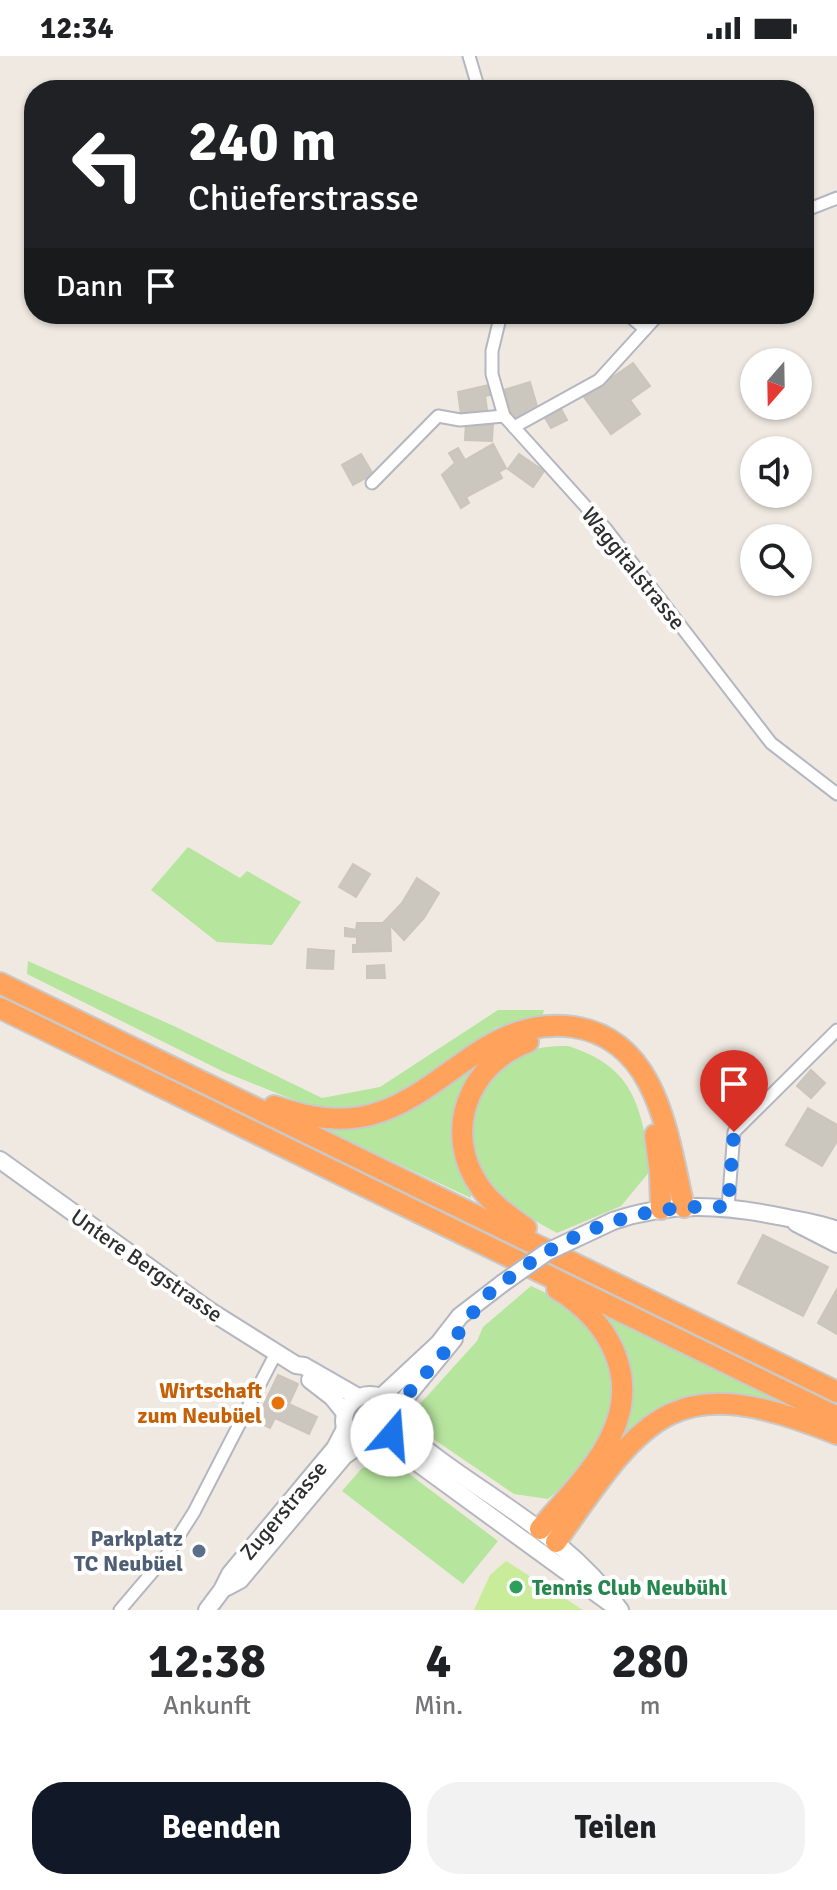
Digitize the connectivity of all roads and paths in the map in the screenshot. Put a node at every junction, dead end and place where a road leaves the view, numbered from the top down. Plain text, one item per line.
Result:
1 (469, 56) edge
2 (476, 80) edge
3 (837, 198) edge
4 (814, 207) edge
5 (499, 324) edge
6 (639, 324) edge
7 (650, 324) edge
8 (645, 329) junction
9 (504, 416) junction
10 (514, 427) junction
11 (372, 483) dead end
12 (837, 794) edge
13 (0, 983) edge
14 (0, 1008) edge
15 (837, 1030) edge
16 (204, 1084) junction
17 (0, 1160) edge
18 (407, 1206) junction
19 (684, 1207) junction
20 (728, 1207) junction
21 (661, 1209) junction
22 (788, 1218) junction
23 (837, 1230) edge
24 (837, 1244) edge
25 (579, 1264) junction
26 (481, 1302) junction
27 (276, 1353) junction
28 (296, 1365) junction
29 (837, 1392) edge
30 (358, 1397) junction
31 (381, 1397) junction
32 (837, 1417) edge
33 (395, 1418) junction
34 (345, 1421) junction
35 (837, 1434) edge
36 (383, 1444) junction
37 (360, 1445) junction
38 (545, 1541) junction
39 (222, 1590) junction
40 (619, 1609) edge
41 (120, 1610) edge
42 (207, 1610) edge

1 - 2 street
3 - 4 street
5 - 9 street, Waggitalstrasse
6 - 8 street
7 - 8 street
8 - 10 street
9 - 10 street, Waggitalstrasse
9 - 11 street
10 - 12 street, Waggitalstrasse
13 - 16 highway
14 - 18 highway
15 - 20 street
16 - 19 highway
16 - 25 highway
17 - 27 main road, Untere Bergstrasse
18 - 32 highway
18 - 38 highway
19 - 20 main road
19 - 21 main road
20 - 22 main road
21 - 25 highway
21 - 26 main road, bridge
22 - 23 main road
22 - 24 main road
25 - 29 highway
26 - 31 main road
26 - 33 main road
27 - 28 main road, Untere Bergstrasse
27 - 41 street
28 - 30 main road, Untere Bergstrasse
28 - 34 main road, Untere Bergstrasse
30 - 31 main road
30 - 34 main road
31 - 33 main road
33 - 36 main road
33 - 38 main road
34 - 37 main road
34 - 39 main road, Zugerstrasse
35 - 38 highway
36 - 37 main road
36 - 38 main road
37 - 39 main road, Zugerstrasse
38 - 40 main road
39 - 42 main road, Zugerstrasse

